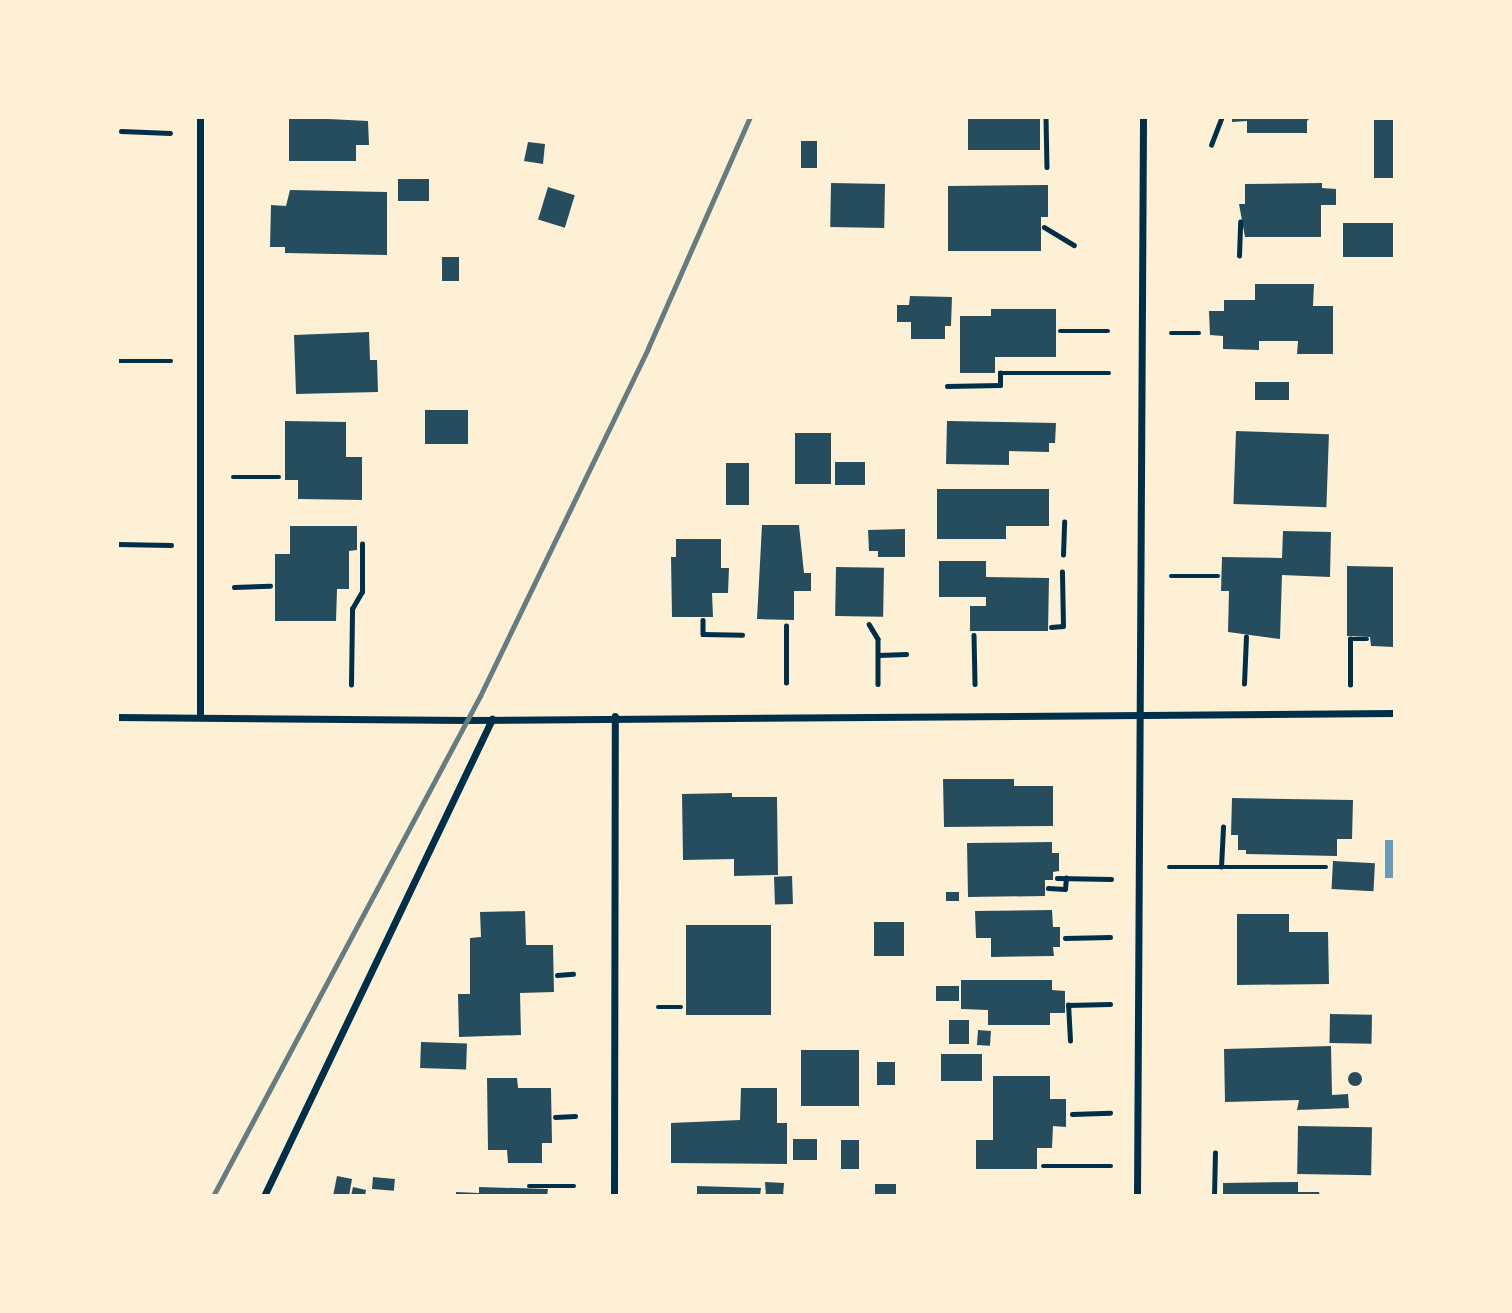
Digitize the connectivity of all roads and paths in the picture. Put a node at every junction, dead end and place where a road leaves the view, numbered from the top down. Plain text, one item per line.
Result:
1 (200, 117) edge
2 (1046, 117) edge
3 (1143, 117) edge
4 (1222, 117) edge
5 (121, 131) dead end
6 (170, 133) dead end
7 (1211, 145) dead end
8 (1048, 167) dead end
9 (1240, 222) dead end
10 (1044, 227) dead end
11 (1074, 245) dead end
12 (1240, 256) dead end
13 (1060, 331) dead end
14 (1108, 331) dead end
15 (1171, 333) dead end
16 (1199, 333) dead end
17 (117, 361) edge
18 (171, 361) dead end
19 (1109, 373) dead end
20 (947, 386) dead end
21 (233, 477) dead end
22 (279, 477) dead end
23 (1064, 523) dead end
24 (117, 544) edge
25 (362, 544) dead end
26 (171, 545) dead end
27 (1063, 555) dead end
28 (1062, 572) dead end
29 (1171, 576) dead end
30 (1218, 576) dead end
31 (270, 586) dead end
32 (234, 587) dead end
33 (703, 620) dead end
34 (869, 624) dead end
35 (786, 626) dead end
36 (1051, 626) dead end
37 (742, 635) dead end
38 (974, 635) dead end
39 (1246, 637) dead end
40 (1367, 639) dead end
41 (906, 654) dead end
42 (878, 655) junction
43 (786, 683) dead end
44 (878, 684) dead end
45 (975, 684) dead end
46 (1244, 684) dead end
47 (351, 685) dead end
48 (1350, 685) dead end
49 (1140, 713) junction
50 (1395, 713) edge
51 (615, 716) junction
52 (117, 717) edge
53 (200, 717) junction
54 (492, 719) junction
55 (1223, 827) dead end
56 (1169, 867) dead end
57 (1222, 867) junction
58 (1326, 867) dead end
59 (1057, 878) dead end
60 (1066, 878) junction
61 (1111, 879) dead end
62 (1048, 888) dead end
63 (1110, 937) dead end
64 (1065, 938) dead end
65 (573, 974) dead end
66 (557, 975) dead end
67 (1110, 1004) dead end
68 (658, 1007) dead end
69 (681, 1007) dead end
70 (1070, 1041) dead end
71 (1072, 1114) dead end
72 (1110, 1114) dead end
73 (575, 1116) dead end
74 (555, 1117) dead end
75 (1215, 1153) dead end
76 (1043, 1166) dead end
77 (1111, 1166) dead end
78 (529, 1186) dead end
79 (574, 1186) dead end
80 (264, 1196) edge
81 (614, 1196) edge
82 (1137, 1196) edge
83 (1214, 1196) edge

1 - 53 street
2 - 8 path
3 - 49 street
4 - 7 path
5 - 6 path
9 - 12 path
10 - 11 path
13 - 14 path
15 - 16 path
17 - 18 path
19 - 20 path
21 - 22 path
23 - 27 path
24 - 26 path
25 - 47 path
28 - 36 path
29 - 30 path
31 - 32 path
33 - 37 path
34 - 42 path
35 - 43 path
38 - 45 path
39 - 46 path
40 - 48 path
41 - 42 path
42 - 44 path
49 - 50 street
49 - 51 street
49 - 82 street
51 - 54 street
51 - 81 street
52 - 53 street
53 - 54 street
54 - 80 street
55 - 57 path
56 - 57 path
57 - 58 path
59 - 60 path
60 - 61 path
60 - 62 path
63 - 64 path
65 - 66 path
67 - 70 path
68 - 69 path
71 - 72 path
73 - 74 path
75 - 83 path
76 - 77 path
78 - 79 path

